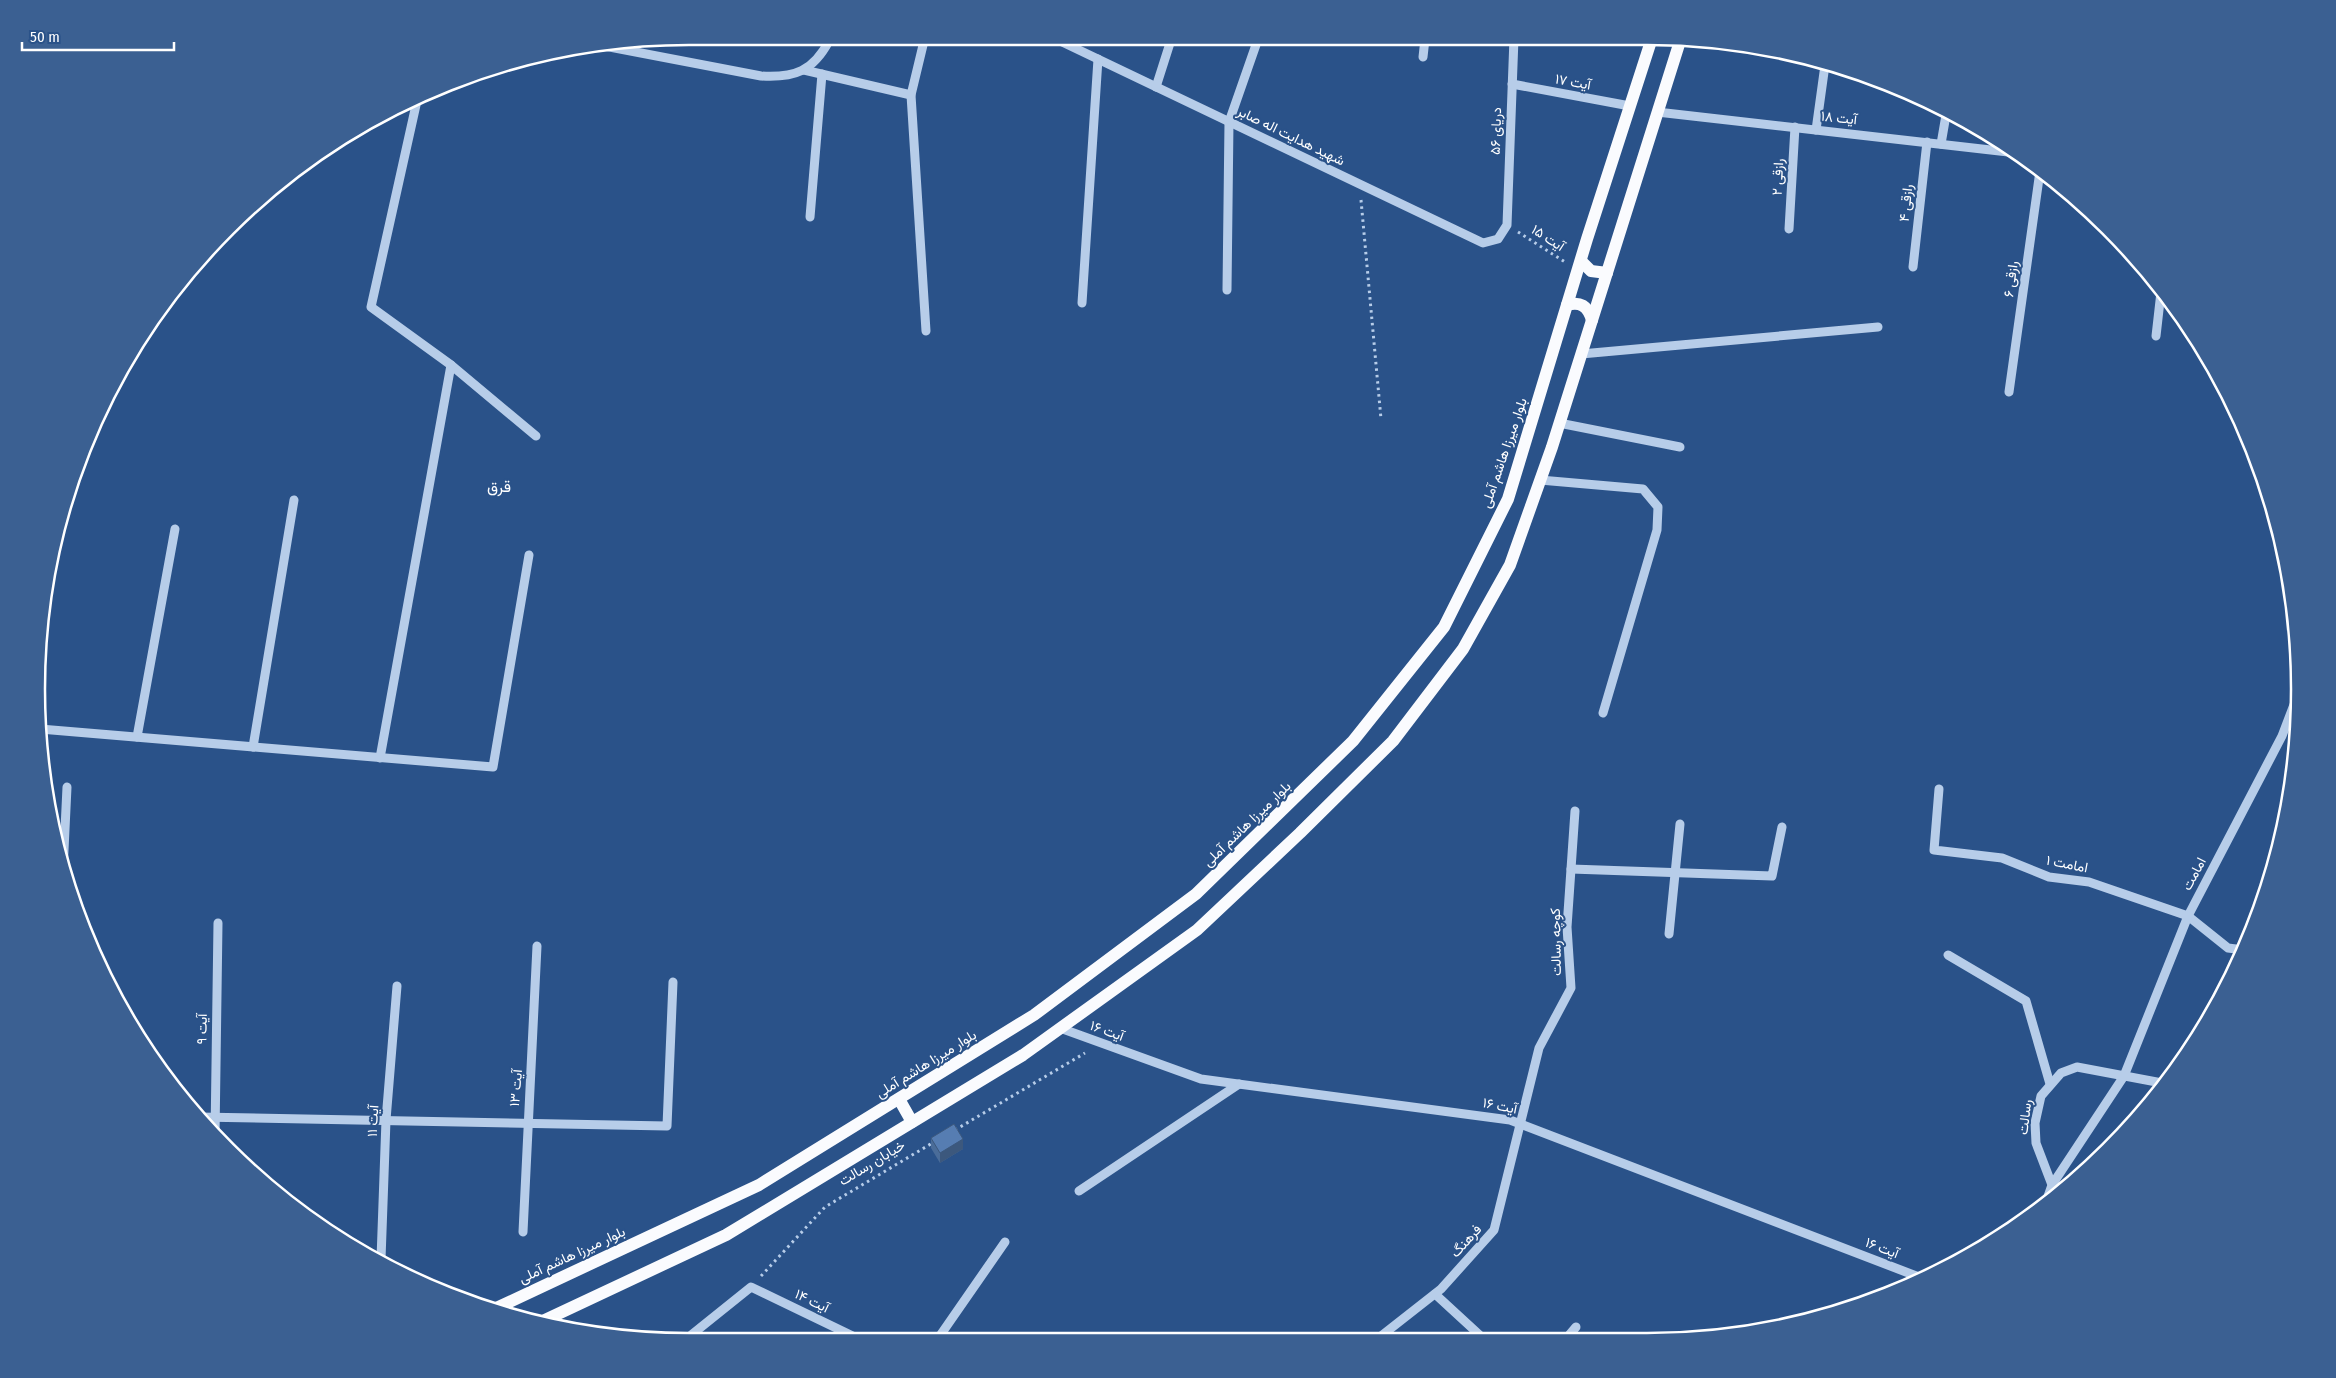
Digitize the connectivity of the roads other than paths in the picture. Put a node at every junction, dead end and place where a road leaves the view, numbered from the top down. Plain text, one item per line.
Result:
1 (827, 45) edge
2 (923, 45) edge
3 (1075, 45) edge
4 (1169, 45) edge
5 (1256, 45) edge
6 (1424, 45) edge
7 (1514, 45) edge
8 (1650, 45) edge
9 (1679, 46) edge
10 (621, 49) edge
11 (1423, 57) dead end
12 (1098, 59) junction
13 (804, 70) junction
14 (1824, 70) edge
15 (822, 74) junction
16 (1512, 84) junction
17 (1156, 87) junction
18 (911, 95) junction
19 (416, 106) edge
20 (1630, 106) junction
21 (1658, 112) junction
22 (1945, 118) edge
23 (1229, 122) junction
24 (1795, 127) junction
25 (1816, 130) junction
26 (1927, 142) junction
27 (1941, 144) junction
28 (1999, 150) edge
29 (2039, 178) edge
30 (810, 217) dead end
31 (1506, 225) joint
32 (1788, 229) dead end
33 (1579, 266) junction
34 (1913, 267) dead end
35 (1607, 273) junction
36 (1227, 290) dead end
37 (2160, 300) edge
38 (1082, 303) dead end
39 (1567, 306) junction
40 (1592, 320) junction
41 (1878, 327) dead end
42 (926, 330) dead end
43 (2156, 336) dead end
44 (1581, 354) junction
45 (451, 365) junction
46 (2009, 392) dead end
47 (1559, 423) junction
48 (536, 436) dead end
49 (1680, 447) dead end
50 (1540, 480) junction
51 (294, 500) dead end
52 (175, 529) dead end
53 (529, 555) dead end
54 (1603, 713) dead end
55 (2290, 714) edge
56 (46, 729) edge
57 (137, 737) junction
58 (253, 747) junction
59 (380, 758) junction
60 (67, 787) dead end
61 (1939, 788) dead end
62 (1575, 811) dead end
63 (1680, 824) dead end
64 (1782, 827) dead end
65 (64, 845) edge
66 (1571, 869) junction
67 (1675, 872) junction
68 (2188, 916) junction
69 (218, 923) dead end
70 (1669, 934) dead end
71 (537, 946) dead end
72 (2236, 949) edge
73 (1948, 955) dead end
74 (673, 982) dead end
75 (397, 986) dead end
76 (1060, 1028) junction
77 (2124, 1076) junction
78 (2157, 1082) edge
79 (1239, 1084) junction
80 (2050, 1084) junction
81 (899, 1098) junction
82 (208, 1117) edge
83 (215, 1117) junction
84 (386, 1120) junction
85 (527, 1122) junction
86 (912, 1122) junction
87 (215, 1124) edge
88 (1520, 1124) junction
89 (2052, 1185) junction
90 (2056, 1186) edge
91 (1078, 1191) dead end
92 (2050, 1191) edge
93 (523, 1232) dead end
94 (1005, 1242) dead end
95 (381, 1255) edge
96 (1914, 1275) edge
97 (1435, 1294) junction
98 (502, 1305) edge
99 (550, 1318) edge
100 (1576, 1327) dead end
101 (694, 1333) edge
102 (846, 1333) edge
103 (942, 1333) edge
104 (1386, 1333) edge
105 (1477, 1333) edge
106 (1571, 1333) edge

1 - 13 street
2 - 18 street
3 - 12 street, شهید هدایت اله صابر
4 - 17 street
5 - 23 street
6 - 11 street
7 - 16 street, دریای ۵۶
8 - 20 main road, بلوار میرزا هاشم آملی
9 - 21 main road
10 - 13 street
12 - 17 street, شهید هدایت اله صابر
12 - 38 street
13 - 15 street
14 - 25 street
15 - 18 street
15 - 30 street
16 - 20 street, آیت ۱۷
16 - 31 street, دریای ۵۶
17 - 23 street, شهید هدایت اله صابر
18 - 42 street
19 - 45 street
20 - 33 main road, بلوار میرزا هاشم آملی
21 - 24 street, آیت ۱۸
21 - 35 main road
22 - 27 street
23 - 31 street, شهید هدایت اله صابر
23 - 36 street
24 - 25 street, آیت ۱۸
24 - 32 street, رازقی ۲
25 - 26 street, آیت ۱۸
26 - 27 street, آیت ۱۸
26 - 34 street, رازقی ۴
27 - 28 street, آیت ۱۸
29 - 46 street, رازقی ۶
33 - 35 main road
33 - 39 main road, بلوار میرزا هاشم آملی
35 - 40 main road
37 - 43 street
39 - 40 main road
39 - 81 main road, بلوار میرزا هاشم آملی
40 - 44 main road
41 - 44 street
44 - 47 main road
45 - 48 street
45 - 59 street
47 - 49 street
47 - 50 main road
50 - 54 street
50 - 76 main road
51 - 58 street
52 - 57 street
53 - 59 street
55 - 68 street, امامت
56 - 57 street
57 - 58 street
58 - 59 street
60 - 65 street
61 - 68 street, امامت ۱
62 - 66 street, کوچه رسالت
63 - 67 street
64 - 67 street
66 - 67 street
66 - 88 street, کوچه رسالت
67 - 70 street
68 - 72 street, امامت ۱
68 - 77 street, امامت
69 - 83 street, آیت ۹
71 - 85 street, آیت ۱۳
73 - 80 street
74 - 85 street
75 - 84 street, آیت ۱۱
76 - 79 street, آیت ۱۶
76 - 86 main road
77 - 78 street, رسالت
77 - 80 street, رسالت
77 - 89 street, امامت
79 - 88 street, آیت ۱۶
79 - 91 street
80 - 89 street, رسالت
81 - 86 main road
81 - 98 main road, بلوار میرزا هاشم آملی
82 - 83 street
83 - 84 street
83 - 87 street, آیت ۹
84 - 85 street
84 - 95 street, آیت ۱۱
85 - 93 street, آیت ۱۳
86 - 99 main road
88 - 96 street, آیت ۱۶
88 - 97 street, فرهنگ
89 - 90 street
89 - 92 street
94 - 103 street
97 - 104 street, فرهنگ
97 - 105 street
100 - 106 street
101 - 102 street, آيت ۱۴

